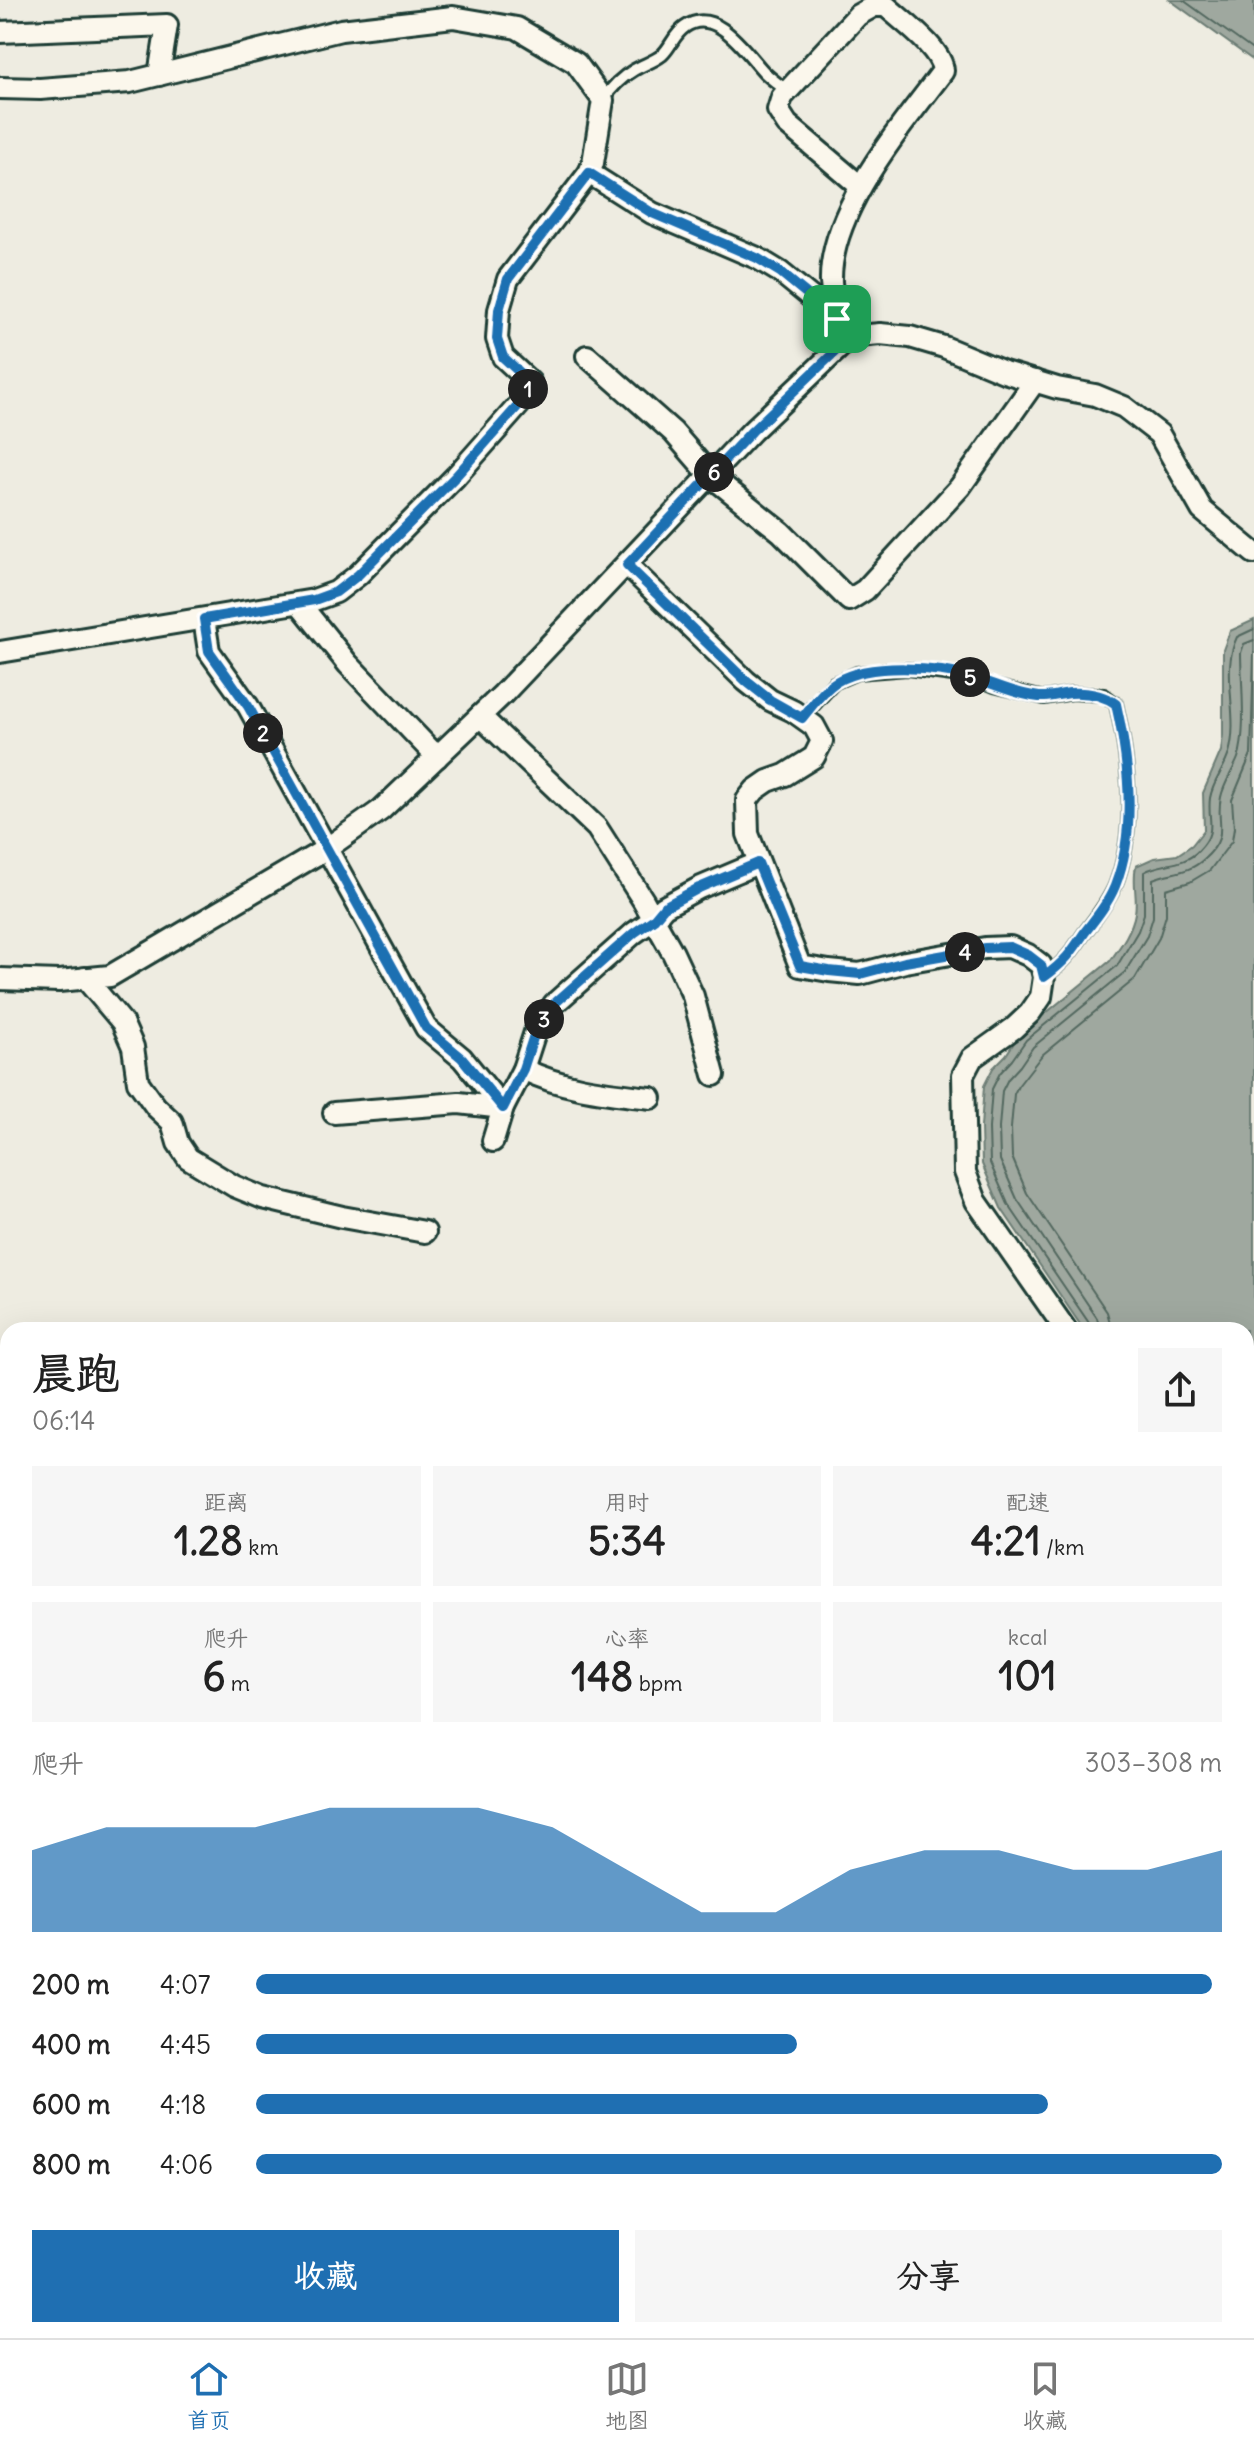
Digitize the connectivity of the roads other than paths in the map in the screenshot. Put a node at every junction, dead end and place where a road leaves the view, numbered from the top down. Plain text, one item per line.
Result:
1 (0, 32) edge
2 (159, 75) junction
3 (0, 88) edge
4 (788, 92) junction
5 (603, 100) junction
6 (589, 173) junction
7 (861, 187) junction
8 (837, 319) junction
9 (858, 336) junction
10 (587, 356) dead end
11 (1035, 381) junction
12 (711, 476) junction
13 (1254, 553) edge
14 (627, 565) junction
15 (299, 603) junction
16 (204, 619) junction
17 (0, 652) edge
18 (480, 716) junction
19 (802, 718) junction
20 (437, 757) junction
21 (326, 849) junction
22 (758, 863) junction
23 (654, 919) junction
24 (1044, 977) junction
25 (85, 978) junction
26 (0, 979) edge
27 (523, 1069) junction
28 (714, 1075) dead end
29 (651, 1098) dead end
30 (503, 1108) junction
31 (334, 1113) dead end
32 (493, 1141) dead end
33 (425, 1232) dead end
34 (1060, 1322) edge

1 - 2 street
2 - 3 street
2 - 5 street
4 - 5 lane
4 - 7 street
4 - 7 street
5 - 6 street
6 - 8 street
6 - 15 street
7 - 8 street
8 - 9 street
9 - 11 street
9 - 12 street
10 - 12 street
11 - 12 street
11 - 13 street
12 - 14 street
14 - 18 street
14 - 19 street
15 - 16 street
15 - 20 street
16 - 17 street
16 - 21 street
18 - 20 street
18 - 23 street
19 - 22 street
19 - 24 lane
20 - 21 street
21 - 25 street
21 - 30 street
22 - 23 street
22 - 24 street
23 - 27 street
23 - 28 street
24 - 34 street
25 - 26 street
25 - 33 street
27 - 29 street
27 - 30 street
30 - 31 street
30 - 32 street

